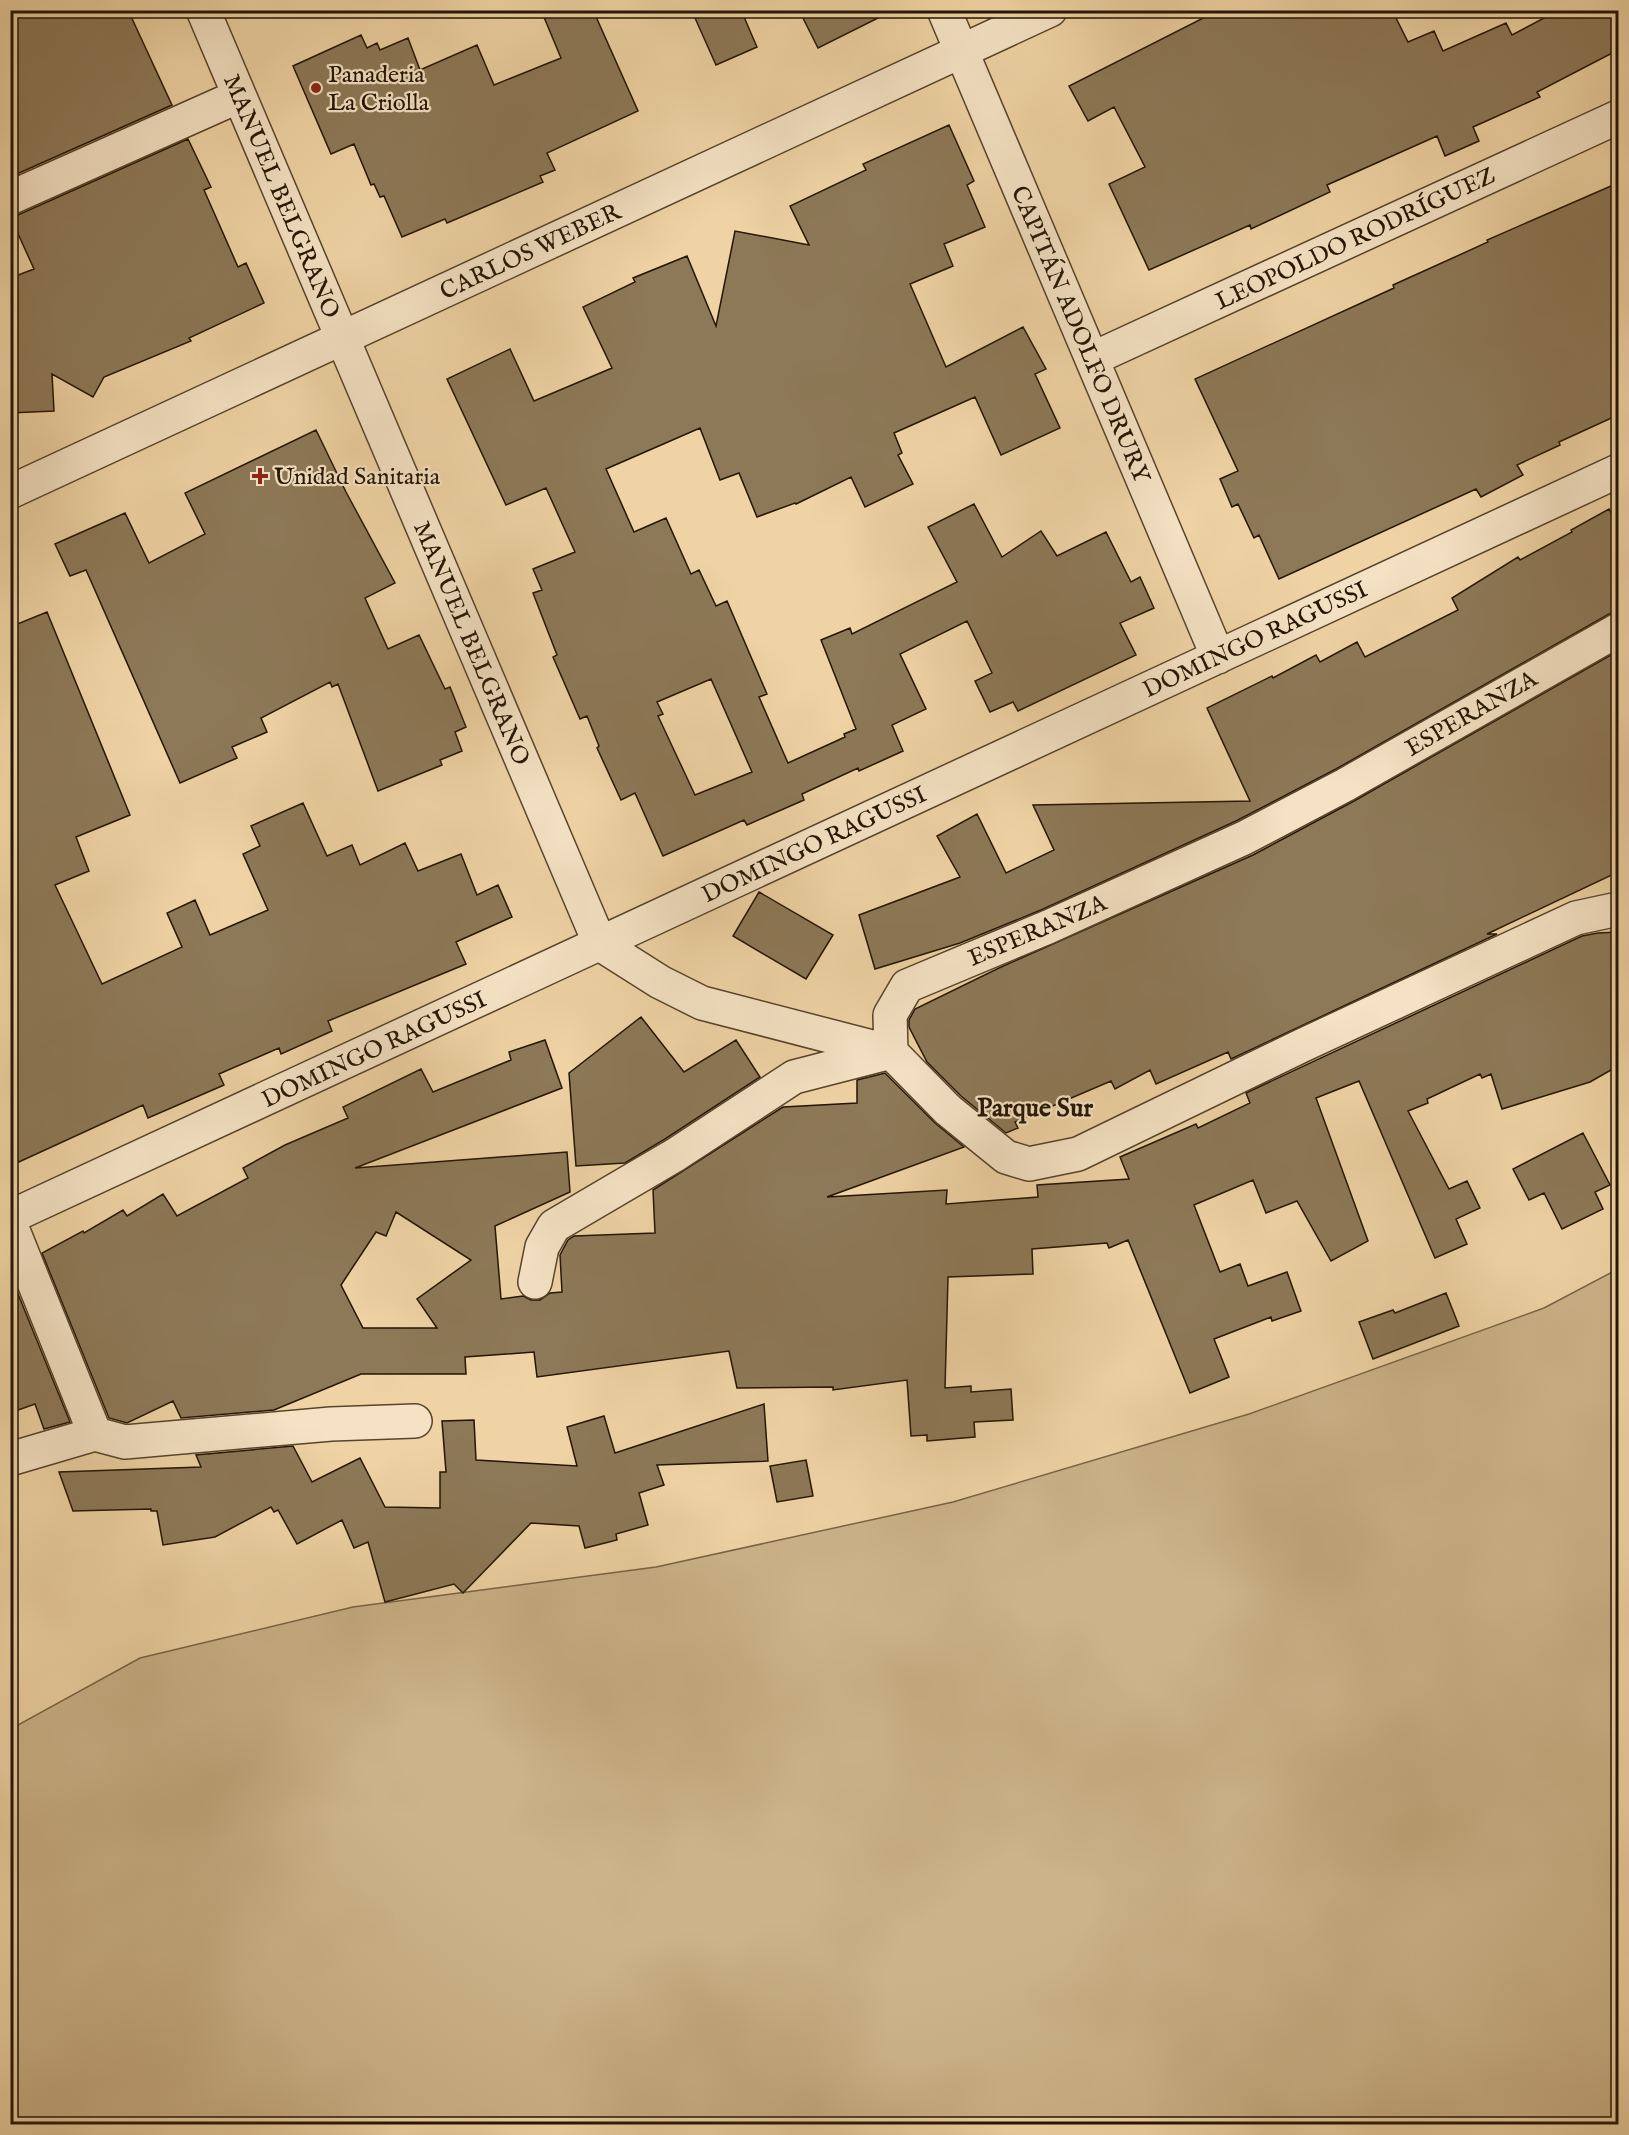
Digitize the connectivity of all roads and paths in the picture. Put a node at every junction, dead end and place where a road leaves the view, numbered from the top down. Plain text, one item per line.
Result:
1 (203, 10) edge
2 (944, 10) edge
3 (1050, 10) edge
4 (962, 51) junction
5 (239, 96) junction
6 (1618, 117) edge
7 (10, 198) edge
8 (342, 338) junction
9 (1092, 359) junction
10 (1618, 471) edge
11 (10, 492) edge
12 (1618, 630) edge
13 (1218, 657) junction
14 (1618, 909) edge
15 (600, 944) junction
16 (891, 1052) junction
17 (10, 1217) edge
18 (10, 1223) edge
19 (536, 1282) dead end
20 (415, 1421) dead end
21 (95, 1434) junction
22 (10, 1460) edge

1 - 5 street, MANUEL BELGRANO
2 - 4 street, CAPITÁN ADOLFO DRURY
3 - 4 street, CARLOS WEBER
4 - 8 street, CARLOS WEBER
4 - 9 street, CAPITÁN ADOLFO DRURY
5 - 7 street
5 - 8 street, MANUEL BELGRANO
6 - 9 street, LEOPOLDO RODRÍGUEZ
8 - 11 street, CARLOS WEBER
8 - 15 street, MANUEL BELGRANO
9 - 13 street, CAPITÁN ADOLFO DRURY
10 - 13 street, DOMINGO RAGUSSI
12 - 16 street, ESPERANZA
13 - 15 street, DOMINGO RAGUSSI
14 - 16 street
15 - 16 street
15 - 17 street, DOMINGO RAGUSSI
16 - 19 street
18 - 21 street
20 - 21 street
21 - 22 street

